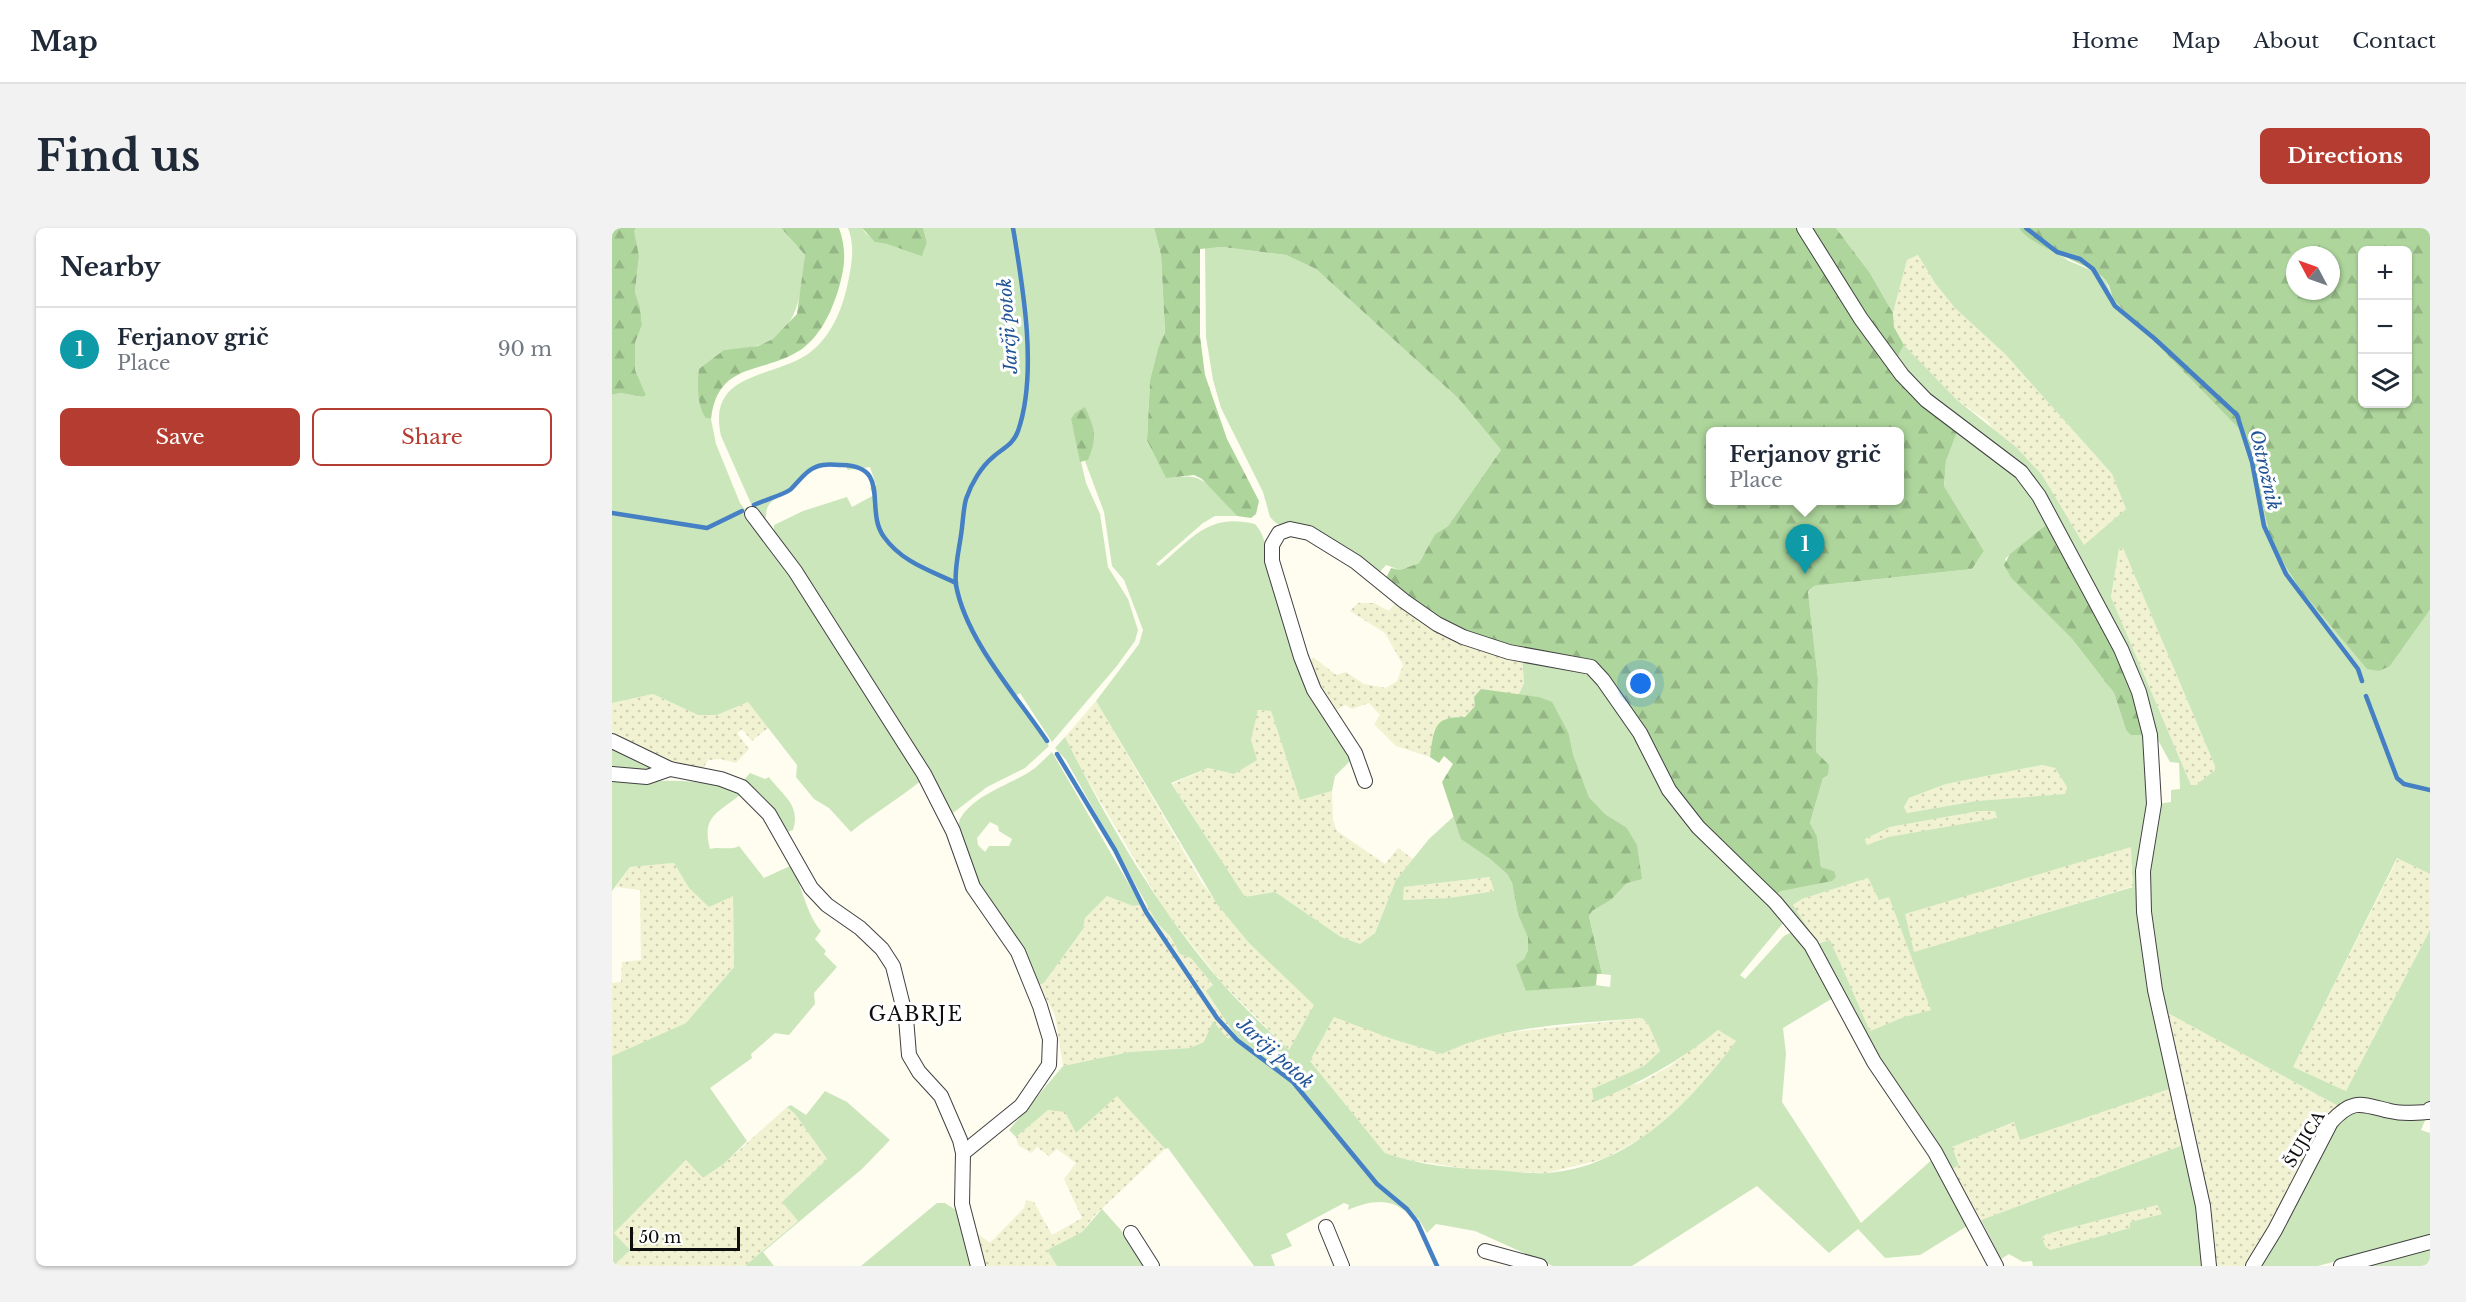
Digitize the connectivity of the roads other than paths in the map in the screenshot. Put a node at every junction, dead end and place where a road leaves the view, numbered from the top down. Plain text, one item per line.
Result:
1 (1804, 228) edge
2 (752, 514) dead end
3 (612, 741) edge
4 (670, 769) junction
5 (612, 774) edge
6 (1365, 781) dead end
7 (2430, 1109) edge
8 (963, 1153) junction
9 (1326, 1227) dead end
10 (1131, 1233) dead end
11 (2430, 1242) edge
12 (1485, 1251) dead end
13 (978, 1266) edge
14 (1152, 1266) edge
15 (1342, 1266) edge
16 (1540, 1266) edge
17 (1996, 1266) edge
18 (2209, 1266) edge
19 (2253, 1266) edge
20 (2341, 1266) edge

1 - 18 street
2 - 8 street
3 - 4 street
4 - 5 street
4 - 8 street
6 - 17 street
7 - 19 street, ŠUJICA
8 - 13 street
9 - 15 street
10 - 14 street
11 - 20 street
12 - 16 street

